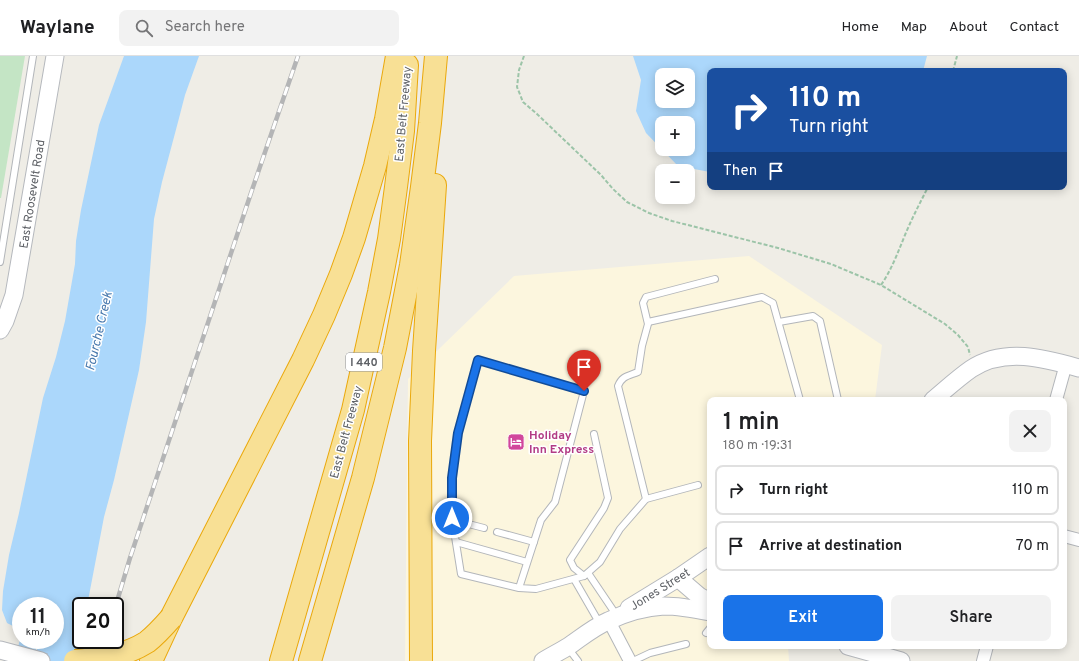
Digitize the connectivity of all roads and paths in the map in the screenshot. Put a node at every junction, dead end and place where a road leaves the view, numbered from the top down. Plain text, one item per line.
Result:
1 (33, 56) edge
2 (55, 56) edge
3 (397, 56) edge
4 (408, 56) edge
5 (436, 56) edge
6 (524, 56) edge
7 (957, 56) edge
8 (954, 68) edge
9 (926, 190) edge
10 (0, 262) edge
11 (715, 280) dead end
12 (881, 285) junction
13 (648, 322) junction
14 (779, 322) junction
15 (0, 330) edge
16 (1072, 366) edge
17 (971, 369) junction
18 (799, 397) edge
19 (837, 397) edge
20 (936, 397) edge
21 (1057, 397) edge
22 (594, 434) dead end
23 (698, 485) dead end
24 (646, 499) junction
25 (453, 520) junction
26 (484, 528) dead end
27 (497, 532) dead end
28 (1067, 537) edge
29 (1079, 540) edge
30 (456, 542) junction
31 (534, 542) junction
32 (707, 558) edge
33 (527, 562) junction
34 (586, 575) junction
35 (678, 578) junction
36 (574, 579) junction
37 (519, 588) junction
38 (707, 608) edge
39 (171, 618) junction
40 (609, 620) junction
41 (420, 635) junction
42 (686, 644) dead end
43 (567, 647) junction
44 (859, 649) edge
45 (986, 649) edge
46 (0, 650) edge
47 (41, 661) edge
48 (75, 661) edge
49 (151, 661) edge
50 (281, 661) edge
51 (310, 661) edge
52 (421, 661) edge
53 (428, 661) edge
54 (543, 661) edge
55 (578, 661) edge
56 (630, 661) edge
57 (633, 661) edge
58 (901, 661) edge
59 (983, 661) edge

1 - 10 lane
2 - 15 main road, East Roosevelt Road
3 - 39 highway
4 - 50 highway, East Belt Freeway / I 440
5 - 41 highway
5 - 51 highway, I 440
6 - 12 path
7 - 8 path
9 - 12 path
11 - 13 lane
12 - 17 path
13 - 14 lane
13 - 24 lane
14 - 18 lane
14 - 19 lane
16 - 17 main road
16 - 21 street
17 - 20 main road
22 - 34 lane
23 - 24 lane
24 - 34 lane
25 - 26 lane
25 - 30 lane
25 - 31 lane
27 - 31 lane
28 - 29 street
30 - 33 lane
30 - 37 lane
31 - 33 lane
32 - 35 main road, Jones Street
33 - 37 lane
34 - 36 lane
34 - 40 lane
35 - 38 main road
35 - 40 main road, Jones Street
36 - 37 lane
36 - 40 lane
38 - 40 main road
39 - 48 highway, bridge
39 - 49 highway, bridge
40 - 43 main road
40 - 56 street
41 - 52 highway
41 - 53 highway
42 - 57 lane
43 - 54 main road
43 - 55 lane
44 - 58 main road
45 - 59 street
46 - 47 main road

